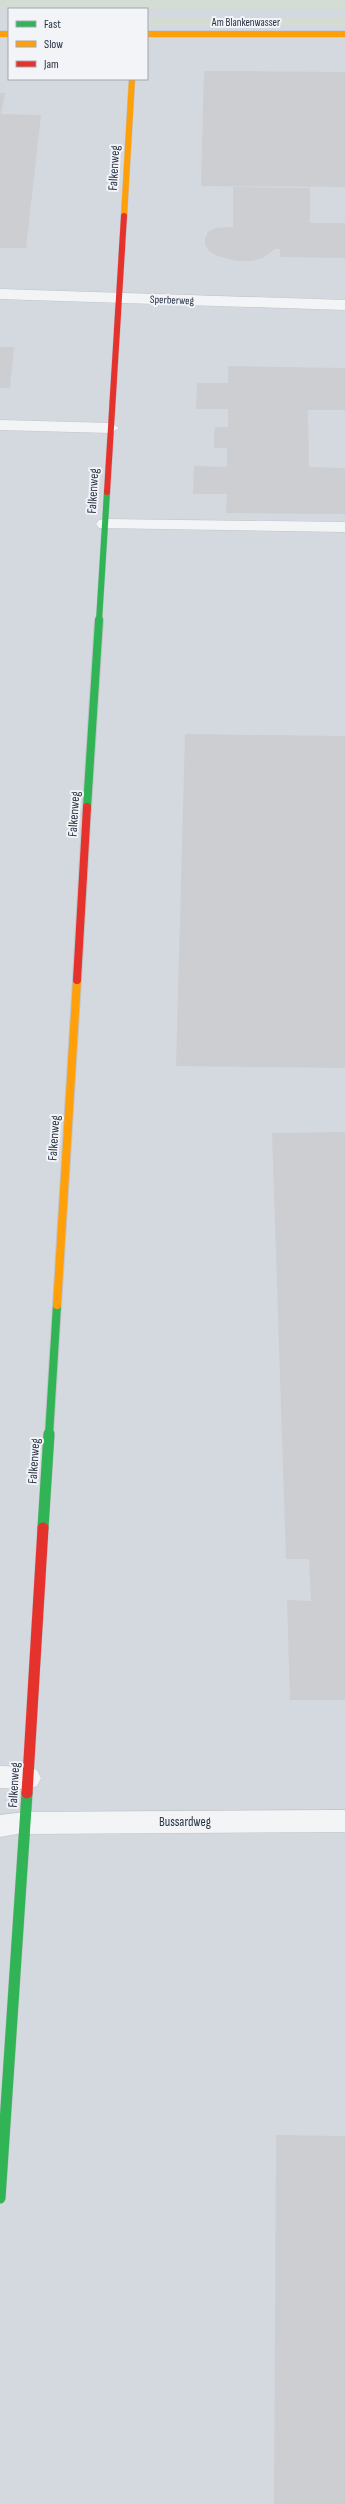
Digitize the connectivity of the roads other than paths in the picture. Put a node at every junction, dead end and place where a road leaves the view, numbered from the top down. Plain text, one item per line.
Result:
1 (148, 34) edge
2 (345, 34) edge
3 (132, 80) edge
4 (0, 294) edge
5 (119, 298) junction
6 (345, 305) edge
7 (0, 425) edge
8 (110, 428) junction
9 (104, 524) junction
10 (345, 527) edge
11 (0, 1777) edge
12 (28, 1778) junction
13 (345, 1821) edge
14 (25, 1823) junction
15 (0, 1826) edge
16 (0, 2198) edge

1 - 2 street, Am Blankenwasser
3 - 5 street, Falkenweg
4 - 5 street, Sperberweg
5 - 6 street, Sperberweg
5 - 8 street, Falkenweg
7 - 8 street
8 - 9 street, Falkenweg
9 - 10 street
9 - 12 street, Falkenweg
11 - 12 street
12 - 14 street, Falkenweg
13 - 14 street, Bussardweg
14 - 15 street, Bussardweg
14 - 16 street, Falkenweg

